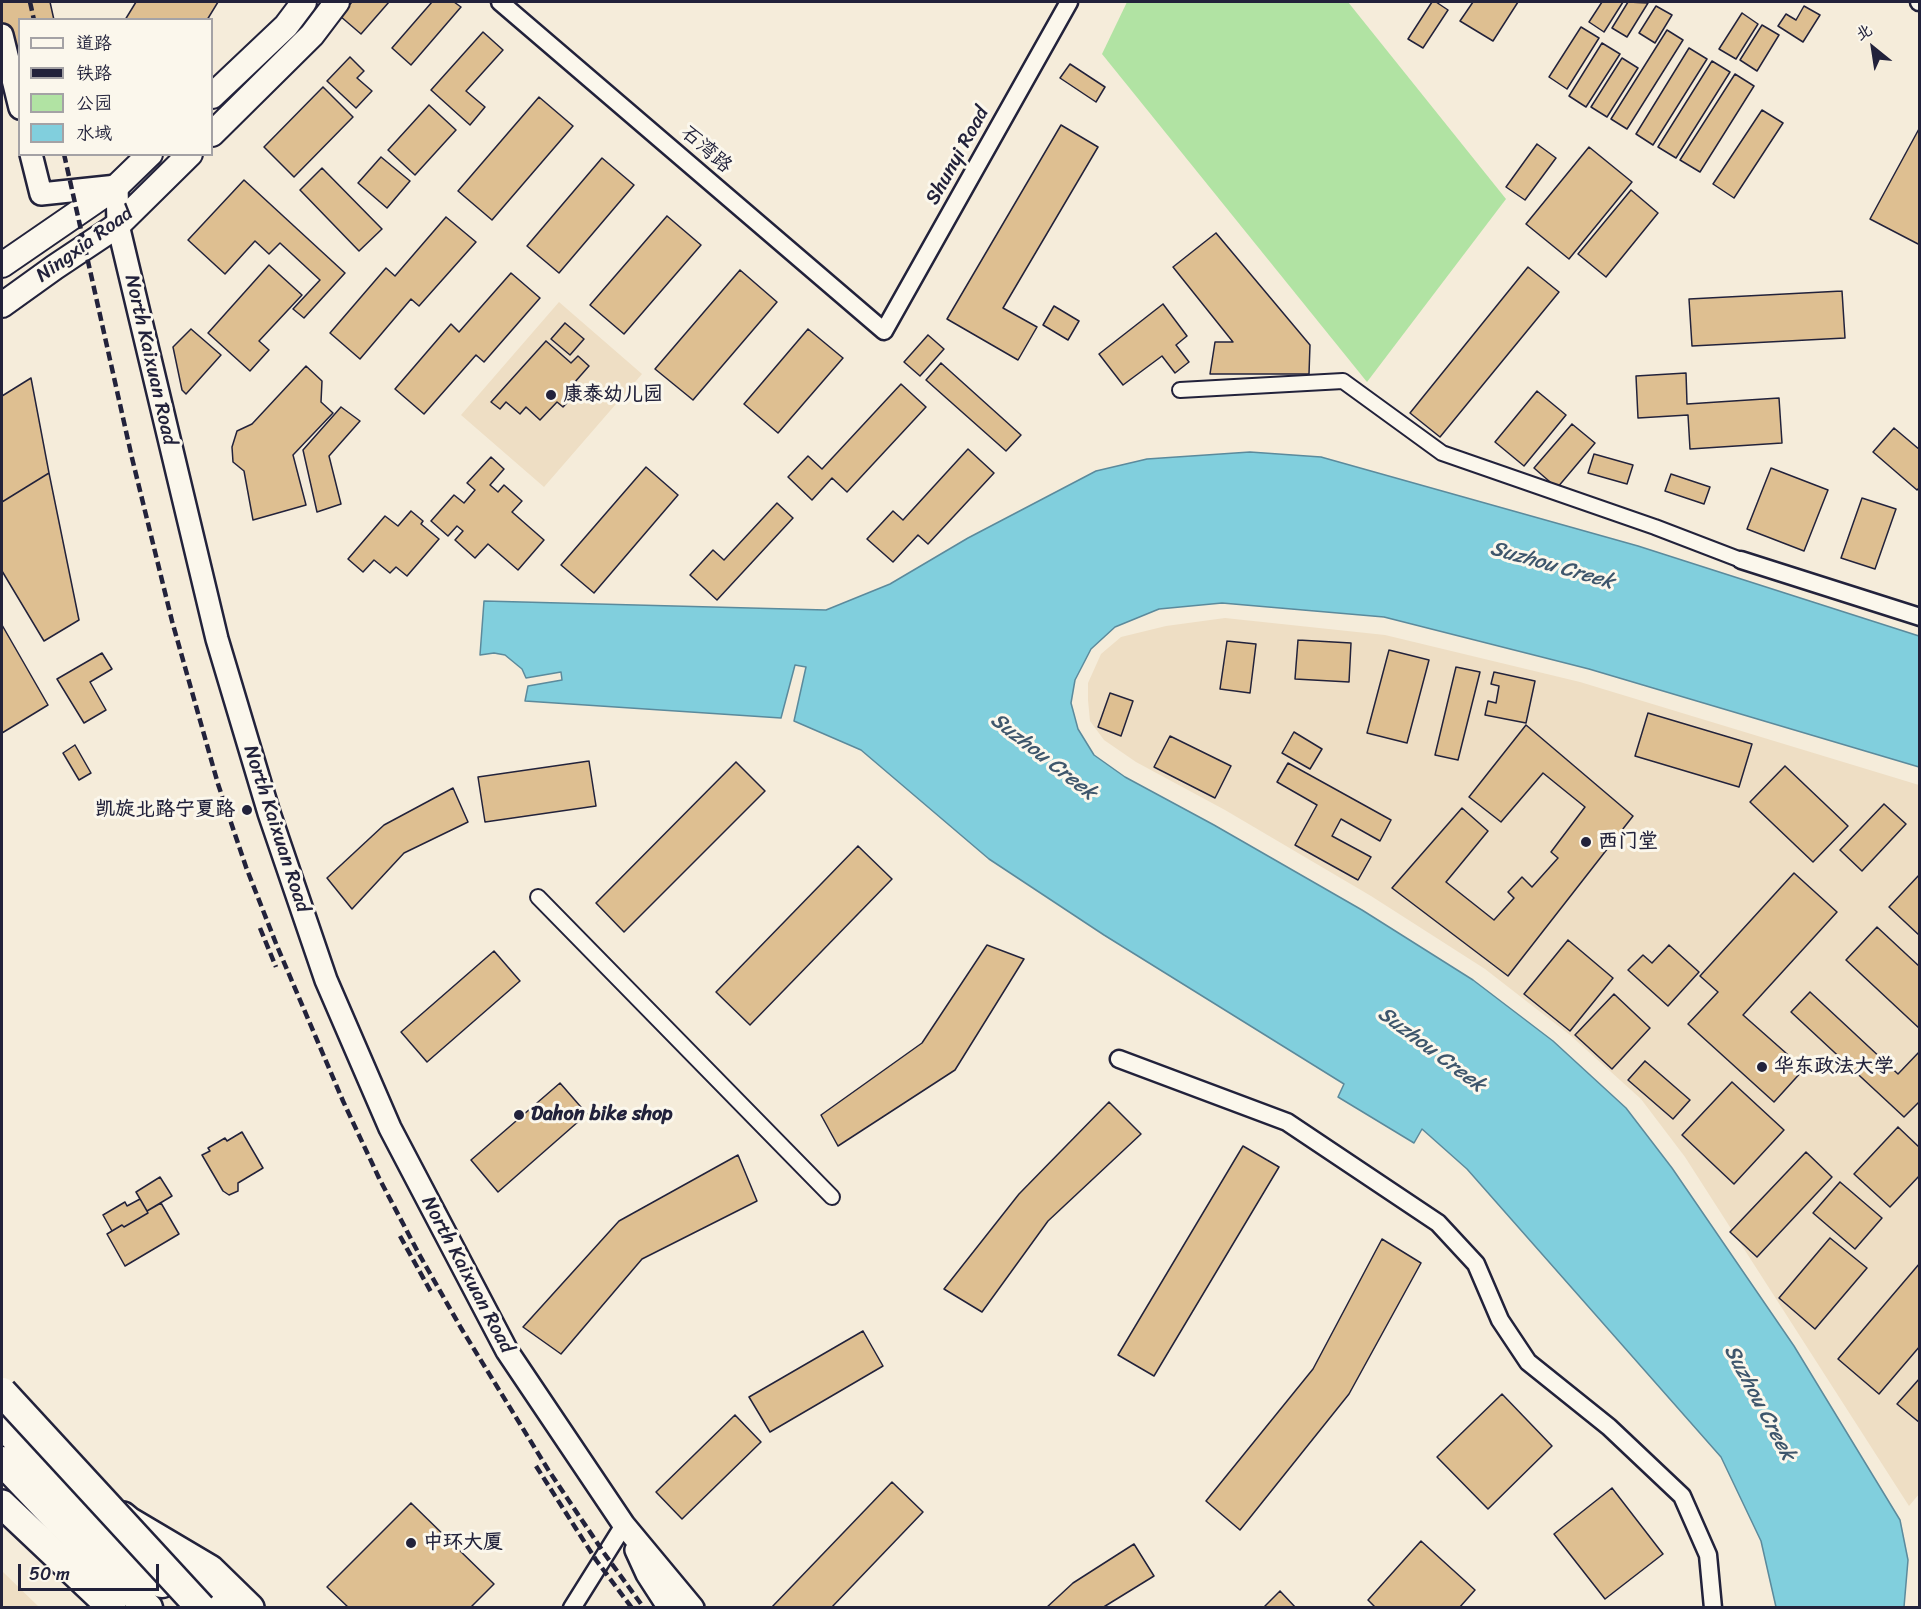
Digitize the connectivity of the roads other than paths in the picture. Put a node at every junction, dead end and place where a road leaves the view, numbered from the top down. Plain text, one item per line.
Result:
1 (304, 2) edge
2 (337, 2) edge
3 (500, 2) edge
4 (1069, 2) edge
5 (2, 35) edge
6 (213, 95) edge
7 (18, 100) edge
8 (213, 133) edge
9 (32, 156) edge
10 (148, 156) edge
11 (188, 156) edge
12 (117, 186) junction
13 (118, 225) junction
14 (2, 265) edge
15 (2, 305) edge
16 (884, 331) joint
17 (1180, 390) dead end
18 (1741, 561) joint
19 (1920, 616) edge
20 (538, 897) dead end
21 (1119, 1059) dead end
22 (832, 1197) dead end
23 (2, 1392) edge
24 (2, 1401) edge
25 (2, 1424) edge
26 (5, 1468) edge
27 (2, 1504) edge
28 (129, 1521) junction
29 (624, 1525) junction
30 (112, 1608) edge
31 (142, 1608) edge
32 (148, 1608) edge
33 (188, 1608) edge
34 (201, 1608) edge
35 (220, 1608) edge
36 (250, 1608) edge
37 (572, 1608) edge
38 (669, 1608) edge
39 (693, 1608) edge
40 (1713, 1608) edge

1 - 6 main road
2 - 8 main road
3 - 16 street, 石湾路
4 - 16 street, Shunyi Road
5 - 7 street
9 - 12 street
10 - 12 main road, Ningxia Road
11 - 13 main road, Ningxia Road
12 - 13 street, North Kaixuan Road
12 - 14 main road, Ningxia Road
13 - 15 main road, Ningxia Road
13 - 29 street, North Kaixuan Road
17 - 18 street
18 - 19 street
20 - 22 street
21 - 40 street
23 - 34 highway, bridge
24 - 28 main road
25 - 33 highway
26 - 31 main road
26 - 32 highway
27 - 30 main road
28 - 35 main road
28 - 36 main road
29 - 37 street
29 - 38 street, North Kaixuan Road
29 - 39 street, North Kaixuan Road

